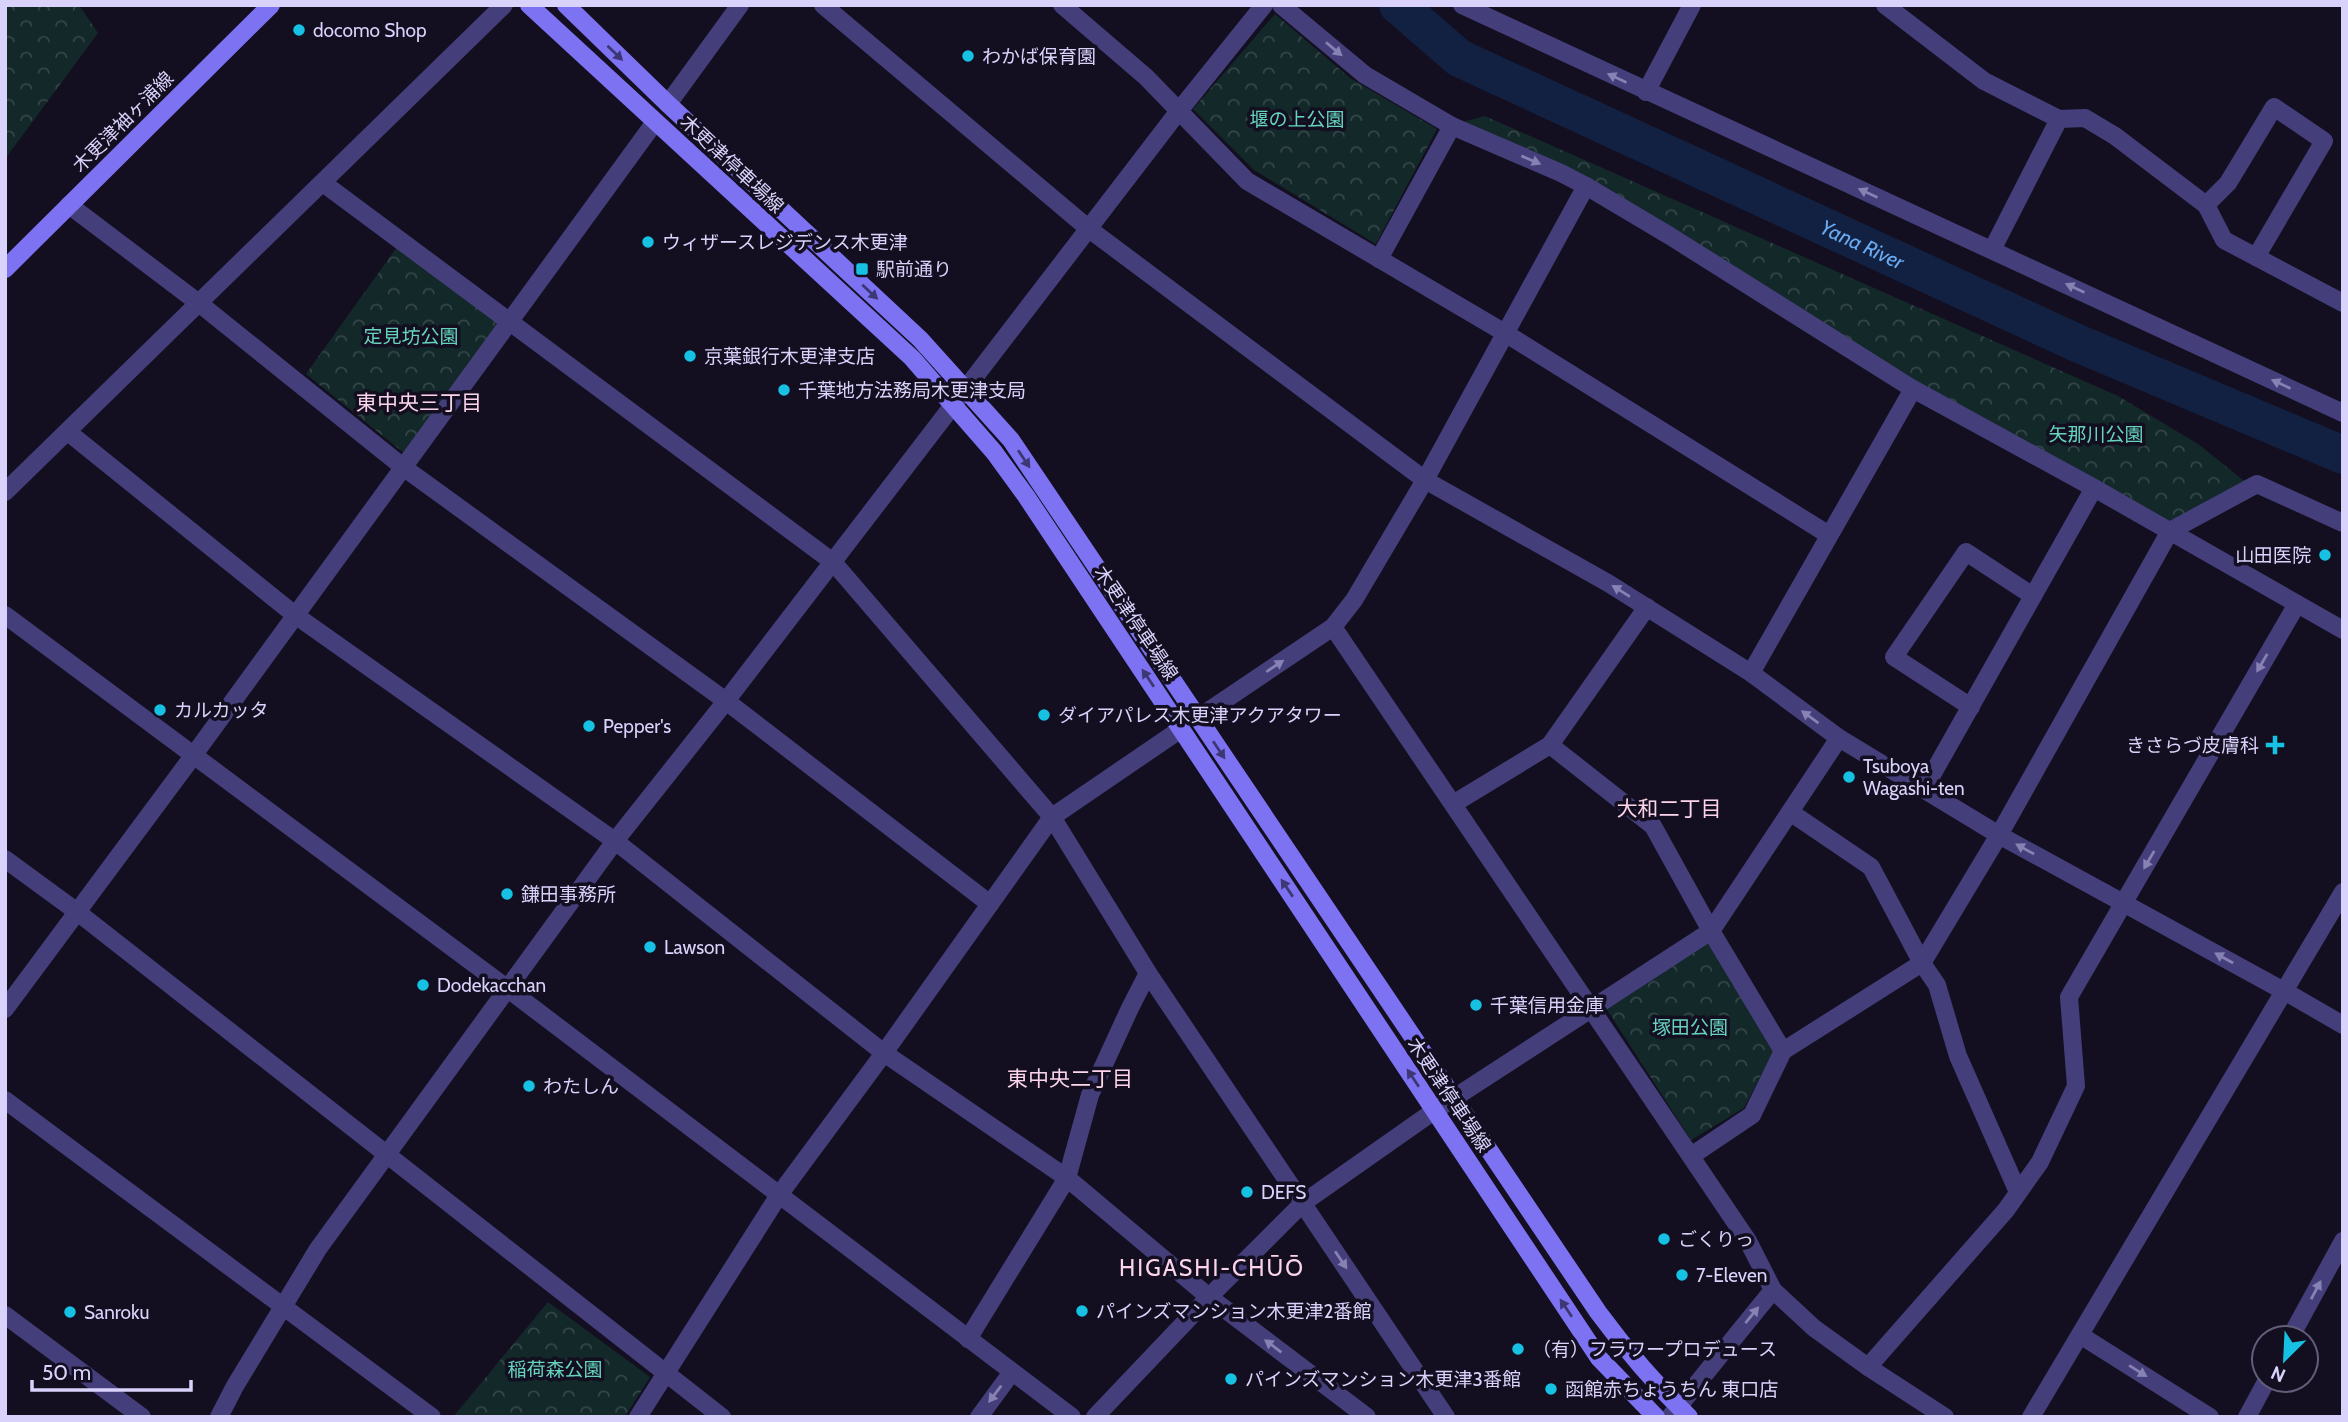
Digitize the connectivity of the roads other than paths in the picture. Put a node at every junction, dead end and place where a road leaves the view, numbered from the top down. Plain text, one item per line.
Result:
1 (271, 5) edge
2 (504, 5) edge
3 (528, 5) edge
4 (566, 5) edge
5 (740, 5) edge
6 (823, 5) edge
7 (1062, 5) edge
8 (1264, 5) edge
9 (1281, 5) edge
10 (1462, 5) edge
11 (1692, 5) edge
12 (1885, 5) edge
13 (1646, 92) junction
14 (668, 104) junction
15 (1178, 112) junction
16 (2059, 119) junction
17 (655, 122) junction
18 (1452, 127) junction
19 (323, 183) junction
20 (1586, 186) junction
21 (69, 205) junction
22 (2206, 205) junction
23 (1089, 229) junction
24 (1992, 250) junction
25 (2256, 257) junction
26 (1379, 259) junction
27 (5, 269) edge
28 (200, 303) junction
29 (2343, 303) edge
30 (510, 320) junction
31 (1505, 334) junction
32 (965, 388) junction
33 (1913, 389) junction
34 (953, 405) junction
35 (2343, 413) edge
36 (68, 432) junction
37 (403, 467) junction
38 (1425, 480) junction
39 (2094, 488) junction
40 (5, 492) edge
41 (2343, 523) edge
42 (2170, 531) junction
43 (1829, 534) junction
44 (833, 562) junction
45 (2033, 596) junction
46 (2297, 604) junction
47 (1647, 607) junction
48 (5, 615) edge
49 (295, 615) junction
50 (1333, 627) junction
51 (2343, 630) edge
52 (1751, 673) junction
53 (726, 701) junction
54 (1971, 707) junction
55 (1198, 718) junction
56 (1181, 729) junction
57 (1839, 738) junction
58 (1550, 745) junction
59 (193, 756) junction
60 (1924, 789) junction
61 (1453, 804) junction
62 (1790, 812) junction
63 (1052, 817) junction
64 (1999, 835) junction
65 (615, 841) junction
66 (5, 859) edge
67 (2343, 892) edge
68 (2125, 903) junction
69 (990, 904) junction
70 (76, 911) junction
71 (1711, 931) junction
72 (1922, 963) junction
73 (1148, 974) junction
74 (508, 989) junction
75 (2284, 990) junction
76 (1591, 1008) junction
77 (5, 1009) edge
78 (2343, 1025) edge
79 (1783, 1051) junction
80 (884, 1053) junction
81 (1453, 1098) junction
82 (5, 1100) edge
83 (1434, 1111) junction
84 (386, 1154) junction
85 (1691, 1156) junction
86 (1067, 1178) junction
87 (2018, 1192) junction
88 (779, 1195) junction
89 (1303, 1203) junction
90 (2343, 1241) edge
91 (1773, 1290) junction
92 (1209, 1297) junction
93 (284, 1306) junction
94 (5, 1315) edge
95 (2298, 1324) edge
96 (2080, 1335) junction
97 (968, 1339) junction
98 (1868, 1367) junction
99 (666, 1372) junction
100 (1012, 1372) junction
101 (2260, 1394) edge
102 (1679, 1413) edge
103 (142, 1417) edge
104 (219, 1417) edge
105 (432, 1417) edge
106 (638, 1417) edge
107 (722, 1417) edge
108 (979, 1417) edge
109 (1072, 1417) edge
110 (1095, 1417) edge
111 (1367, 1417) edge
112 (1446, 1417) edge
113 (1656, 1417) edge
114 (1945, 1417) edge
115 (2031, 1417) edge
116 (2210, 1417) edge
117 (2248, 1417) edge

1 - 21 main road, 木更津袖ヶ浦線
2 - 19 street
3 - 17 main road, 木更津停車場線
4 -> 14 main road, 木更津停車場線
5 - 14 street
6 - 23 street
7 - 15 street
8 - 15 street
9 -> 18 street
13 -> 10 street
11 - 13 street
12 - 16 street
24 -> 13 street
14 -> 32 main road, 木更津停車場線
15 - 23 street
15 - 26 street
16 - 22 street
16 - 24 street
17 - 30 street
17 - 34 main road, 木更津停車場線
18 -> 20 street
18 - 26 street
19 - 28 street
19 - 30 street
20 - 31 street
20 - 33 street
21 - 27 main road, 木更津袖ヶ浦線
21 - 28 street
22 - 25 street
22 - 25 street
23 - 32 street
23 - 38 street
35 -> 24 street
25 - 29 street
26 - 31 street
28 - 36 street
28 - 37 street
30 - 37 street
30 - 44 street
31 - 38 street
31 - 43 street
32 - 34 street
32 -> 55 main road, 木更津停車場線
33 - 39 street
33 - 43 street
34 - 44 street
56 -> 34 main road, 木更津停車場線
36 - 40 street
36 - 49 street
37 - 49 street
37 - 53 street
47 -> 38 street
38 - 50 street
39 - 42 street
39 - 45 street
41 - 42 street
42 - 46 street
42 - 64 street
43 - 52 street
44 - 53 street
44 - 63 street
45 - 54 street
45 - 54 street
46 - 51 street
46 -> 68 street
47 - 52 street
47 - 58 street
48 - 59 street
49 - 59 street
49 - 65 street
55 -> 50 street
50 - 61 street
57 -> 52 street
53 - 65 street
53 - 69 street
54 - 60 street
55 -> 81 main road, 木更津停車場線
56 - 63 street
83 -> 56 main road, 木更津停車場線
57 - 60 street
57 - 62 street
58 - 61 street
58 - 71 street
59 - 70 street
59 - 74 street
60 - 64 street
61 - 76 street
62 - 71 street
62 - 72 street
63 - 69 street
63 - 73 street
68 -> 64 street
64 - 72 street
65 - 74 street
65 - 80 street
66 - 70 street
67 - 75 street
75 -> 68 street
68 - 87 street
69 - 80 street
70 - 77 street
70 - 84 street
71 - 76 street
71 - 79 street
72 - 79 street
72 - 87 street
73 - 86 street
73 - 89 street
74 - 84 street
74 - 88 street
75 - 78 street
75 - 96 street
76 - 81 street
76 - 85 street
79 - 85 street
80 - 86 street
80 - 88 street
81 - 83 street
81 - 102 main road, 木更津停車場線
82 - 93 street
83 - 89 street
113 -> 83 main road, 木更津停車場線
84 - 93 street
84 - 99 street
85 - 91 street
86 - 92 street
86 - 97 street
87 - 98 street
88 - 97 street
88 - 99 street
89 - 92 street
89 -> 112 street
95 -> 90 street
91 - 98 street
102 -> 91 street
92 - 110 street
111 -> 92 street
93 - 104 street
93 - 105 street
94 - 103 street
96 - 115 street
96 -> 116 street
97 - 100 street
98 - 114 street
99 - 106 street
99 - 107 street
100 -> 108 street
100 - 109 street
101 - 117 street

